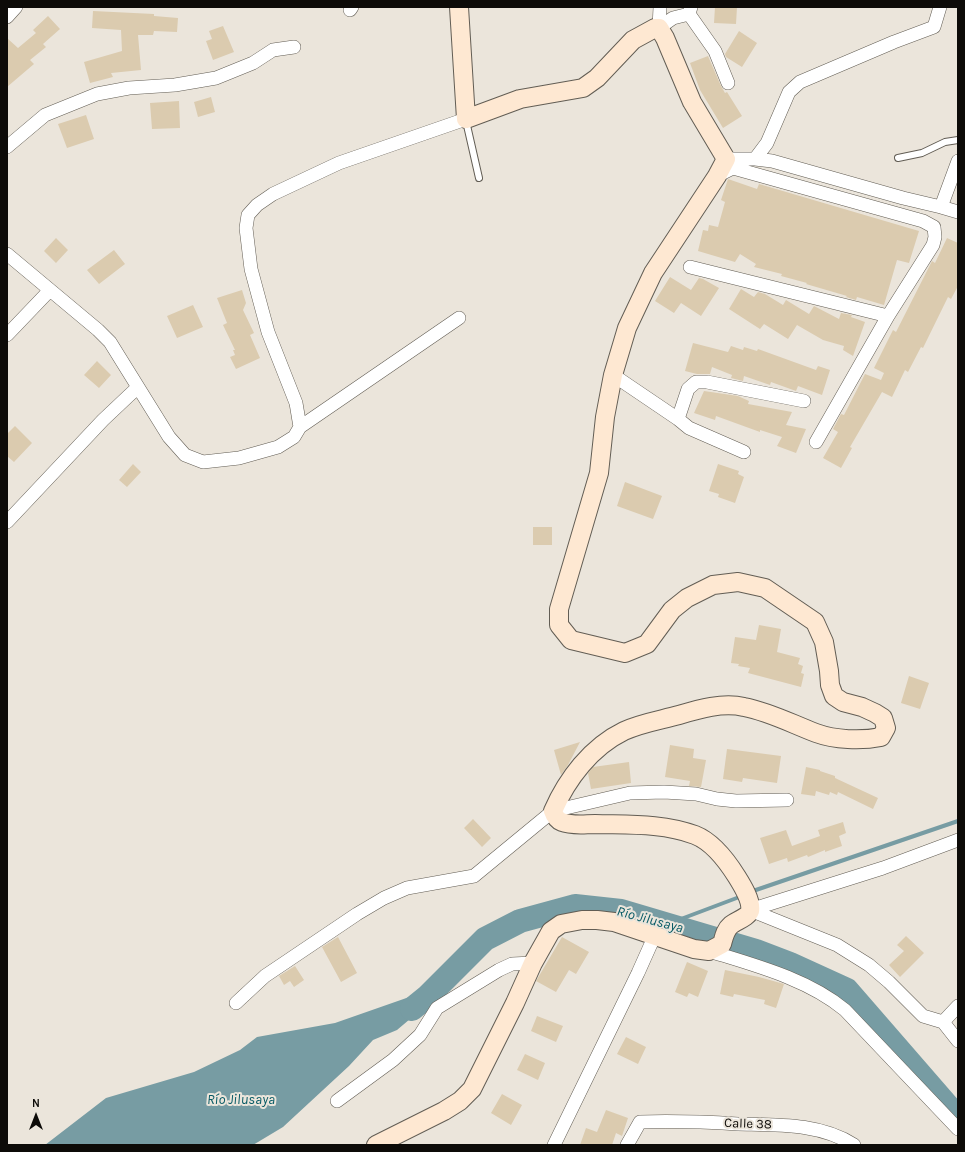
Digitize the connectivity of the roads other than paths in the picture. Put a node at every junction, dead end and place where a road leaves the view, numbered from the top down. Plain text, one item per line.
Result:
1 (16, 7) edge
2 (459, 7) edge
3 (660, 7) edge
4 (940, 7) edge
5 (690, 10) edge
6 (7, 17) edge
7 (659, 28) junction
8 (294, 47) dead end
9 (728, 83) dead end
10 (466, 119) junction
11 (958, 140) edge
12 (7, 147) edge
13 (726, 158) junction
14 (755, 158) junction
15 (898, 158) dead end
16 (958, 161) edge
17 (717, 176) junction
18 (479, 178) dead end
19 (952, 207) edge
20 (7, 254) edge
21 (690, 267) dead end
22 (50, 290) junction
23 (888, 316) junction
24 (459, 318) dead end
25 (7, 335) edge
26 (613, 375) junction
27 (138, 387) junction
28 (804, 401) dead end
29 (678, 418) junction
30 (300, 427) junction
31 (816, 442) dead end
32 (744, 452) dead end
33 (9, 517) edge
34 (787, 800) dead end
35 (553, 811) junction
36 (958, 840) edge
37 (747, 899) junction
38 (655, 935) junction
39 (719, 942) junction
40 (533, 963) junction
41 (236, 1003) dead end
42 (958, 1006) edge
43 (943, 1022) junction
44 (958, 1041) edge
45 (337, 1101) dead end
46 (958, 1129) edge
47 (376, 1145) edge
48 (554, 1145) edge
49 (627, 1145) edge
50 (854, 1145) edge

1 - 6 street
2 - 10 street
3 - 7 street
4 - 14 street
5 - 7 street
5 - 9 street
7 - 10 street
7 - 13 street
8 - 12 street
10 - 18 lane
10 - 30 street
11 - 15 lane
13 - 14 street
13 - 17 street
14 - 19 street
16 - 19 street
17 - 23 street
17 - 26 street
20 - 22 street
21 - 23 street
22 - 25 street
22 - 27 street
23 - 31 street
24 - 30 street
26 - 29 street
26 - 35 street
27 - 30 street
27 - 33 street
28 - 29 street
29 - 32 street
34 - 35 street
35 - 37 street
35 - 41 street
36 - 37 street
37 - 39 street
37 - 43 street
38 - 39 street
38 - 40 street
38 - 48 street
39 - 46 street
40 - 45 street
40 - 47 street
42 - 43 street
43 - 44 street
49 - 50 street, Calle 38

